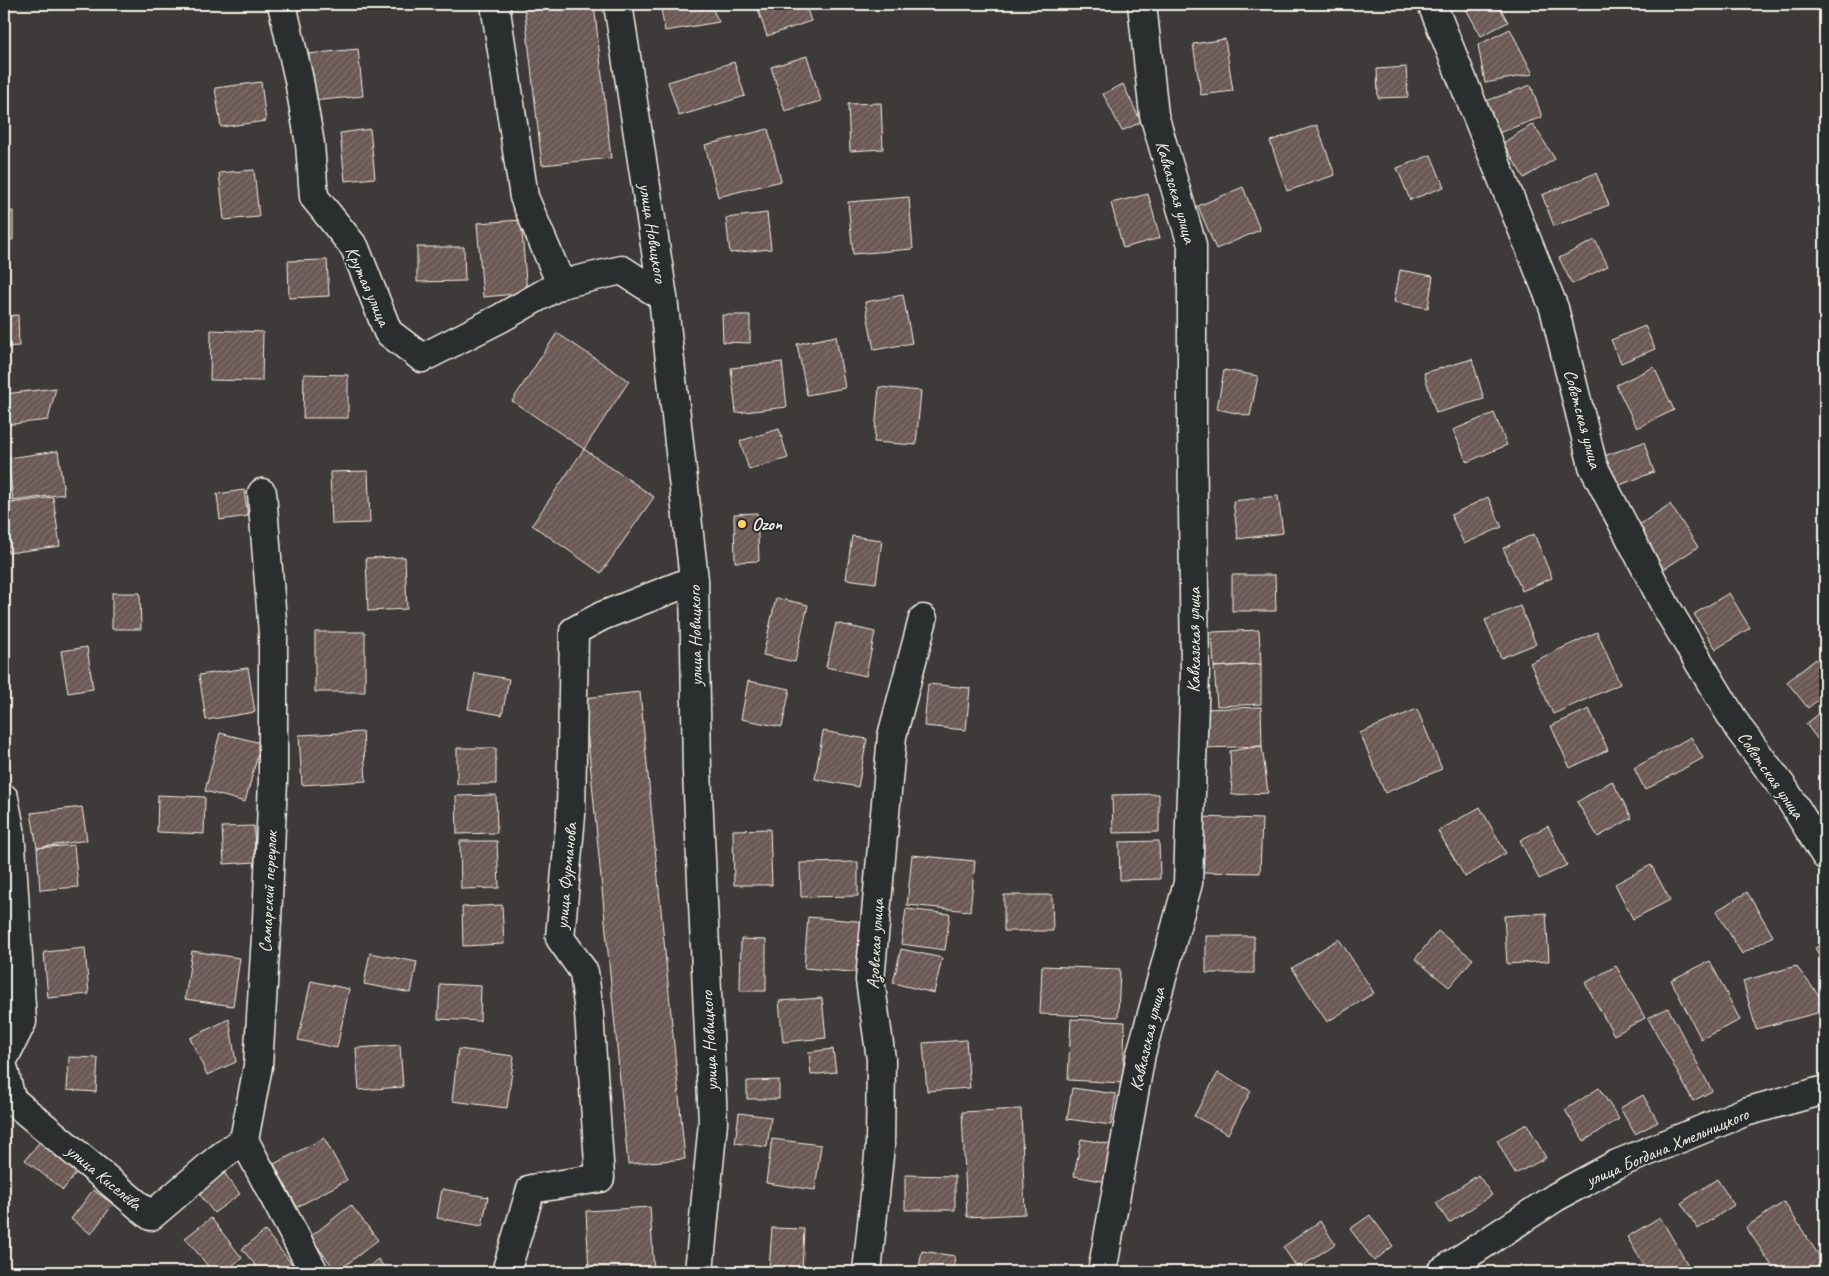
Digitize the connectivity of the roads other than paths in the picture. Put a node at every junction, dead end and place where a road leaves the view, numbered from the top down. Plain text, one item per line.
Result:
1 (282, 4) edge
2 (496, 4) edge
3 (618, 4) edge
4 (1142, 4) edge
5 (1432, 4) edge
6 (561, 284) junction
7 (663, 297) junction
8 (262, 493) dead end
9 (694, 580) junction
10 (923, 619) dead end
11 (4, 798) edge
12 (1825, 856) edge
13 (4, 1058) edge
14 (4, 1070) edge
15 (1825, 1090) edge
16 (244, 1140) junction
17 (314, 1272) edge
18 (506, 1272) edge
19 (699, 1272) edge
20 (867, 1272) edge
21 (1102, 1272) edge
22 (1441, 1272) edge

1 - 6 street, Крутая улица
2 - 6 street
3 - 7 street, улица Новицкого
4 - 21 street, Кавказская улица
5 - 12 street, Советская улица
6 - 7 street, Крутая улица
7 - 9 street, улица Новицкого
8 - 16 street, Самарский переулок
9 - 18 street, улица Фурманова
9 - 19 street, улица Новицкого
10 - 20 street, Азовская улица
11 - 13 street
14 - 16 street, улица Киселёва
15 - 22 street, улица Богдана Хмельницкого
16 - 17 street

